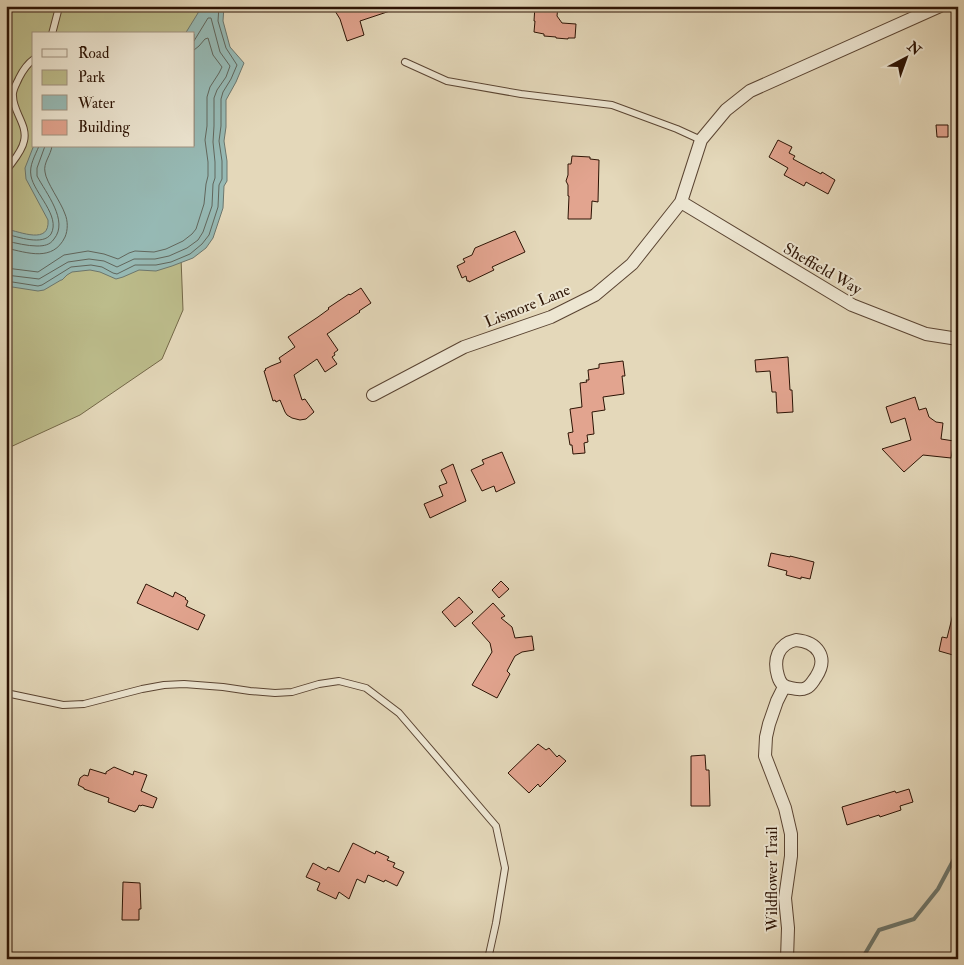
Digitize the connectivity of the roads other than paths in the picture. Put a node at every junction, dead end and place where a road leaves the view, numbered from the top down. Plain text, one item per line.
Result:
1 (12, 6) edge
2 (58, 6) edge
3 (940, 6) edge
4 (6, 10) edge
5 (53, 32) edge
6 (32, 61) edge
7 (405, 62) dead end
8 (702, 140) junction
9 (6, 171) edge
10 (681, 202) junction
11 (958, 339) edge
12 (373, 395) dead end
13 (784, 687) dead end
14 (6, 693) edge
15 (488, 959) edge
16 (787, 959) edge

1 - 4 lane
2 - 5 lane
3 - 8 street, Lismore Lane
6 - 9 lane
7 - 8 lane
8 - 10 street, Lismore Lane
10 - 11 street, Sheffield Way
10 - 12 street, Lismore Lane
13 - 16 street, Wildflower Trail
14 - 15 lane

